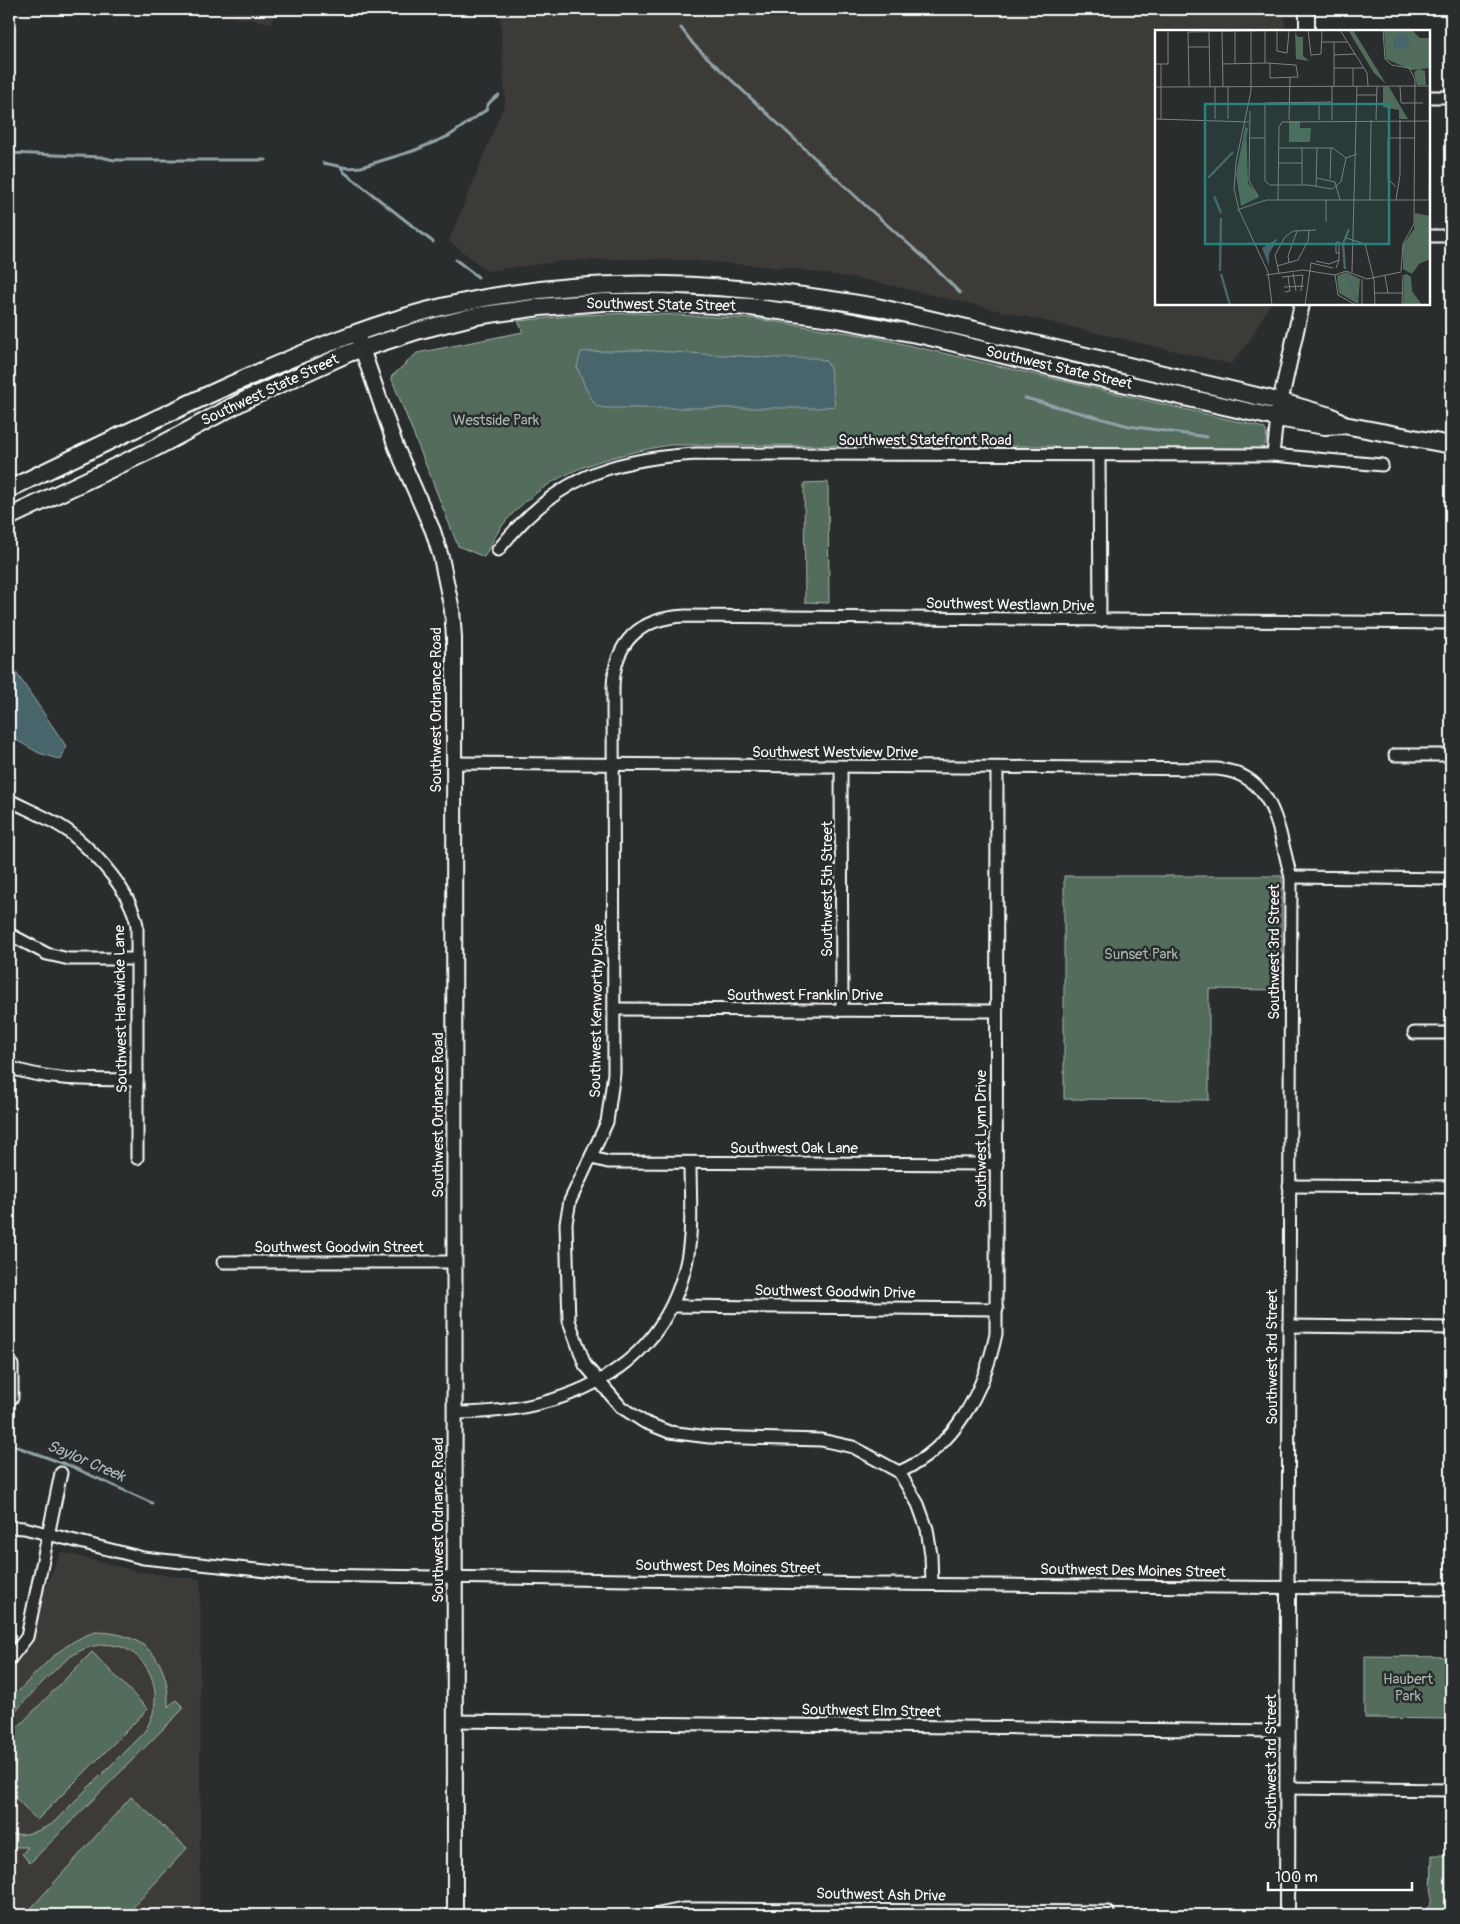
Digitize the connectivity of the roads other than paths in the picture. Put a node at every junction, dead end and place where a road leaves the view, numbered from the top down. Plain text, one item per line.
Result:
1 (1308, 9) edge
2 (1307, 30) edge
3 (1430, 97) edge
4 (1451, 97) edge
5 (1430, 236) edge
6 (1451, 236) edge
7 (1302, 305) edge
8 (356, 332) junction
9 (362, 348) junction
10 (1279, 410) junction
11 (1451, 445) edge
12 (1099, 455) junction
13 (1273, 455) junction
14 (1382, 465) dead end
15 (9, 489) edge
16 (9, 517) edge
17 (498, 550) dead end
18 (1100, 621) junction
19 (1451, 623) edge
20 (612, 688) joint
21 (1395, 755) dead end
22 (1451, 755) edge
23 (453, 763) junction
24 (613, 765) junction
25 (841, 768) junction
26 (997, 769) junction
27 (9, 800) edge
28 (1269, 801) joint
29 (1291, 877) junction
30 (1451, 879) edge
31 (9, 934) edge
32 (136, 959) junction
33 (614, 1009) junction
34 (842, 1010) junction
35 (996, 1011) junction
36 (1414, 1033) dead end
37 (1451, 1033) edge
38 (9, 1067) edge
39 (137, 1080) junction
40 (137, 1158) dead end
41 (592, 1158) junction
42 (690, 1163) junction
43 (996, 1164) junction
44 (1289, 1186) junction
45 (1451, 1187) edge
46 (224, 1262) dead end
47 (454, 1262) junction
48 (672, 1306) junction
49 (997, 1309) junction
50 (1289, 1326) junction
51 (1451, 1328) edge
52 (9, 1365) edge
53 (597, 1381) junction
54 (9, 1398) edge
55 (454, 1413) junction
56 (899, 1472) junction
57 (61, 1473) dead end
58 (9, 1527) edge
59 (49, 1534) junction
60 (454, 1578) junction
61 (932, 1584) junction
62 (1288, 1588) junction
63 (1451, 1589) edge
64 (9, 1660) edge
65 (454, 1721) junction
66 (1287, 1731) junction
67 (1288, 1788) junction
68 (1451, 1790) edge
69 (1108, 1914) edge
70 (455, 1915) edge
71 (654, 1915) edge
72 (1287, 1915) edge

1 - 2 street
3 - 4 street
5 - 6 street
7 - 10 street
8 - 9 street, Southwest Ordnance Road
8 - 10 main road, Southwest State Street
8 - 15 main road, Southwest State Street
9 - 10 main road, Southwest State Street
9 - 16 main road, Southwest State Street
9 - 23 street, Southwest Ordnance Road
10 - 11 main road, Southwest State Street
10 - 13 street
12 - 13 street, Southwest Statefront Road
12 - 17 street, Southwest Statefront Road
12 - 18 street
13 - 14 street, Southwest Statefront Road
18 - 19 street, Southwest Westlawn Drive
18 - 20 street, Southwest Westlawn Drive
20 - 24 street, Southwest Kenworthy Drive
21 - 22 street
23 - 24 street, Southwest Westview Drive
23 - 47 street, Southwest Ordnance Road
24 - 25 street, Southwest Westview Drive
24 - 33 street, Southwest Kenworthy Drive
25 - 26 street, Southwest Westview Drive
25 - 34 street, Southwest 5th Street
26 - 28 street, Southwest Westview Drive
26 - 35 street, Southwest Lynn Drive
27 - 32 street, Southwest Hardwicke Lane
28 - 29 street, Southwest 3rd Street
29 - 30 street
29 - 44 street, Southwest 3rd Street
31 - 32 street
32 - 39 street, Southwest Hardwicke Lane
33 - 34 street, Southwest Franklin Drive
33 - 41 street, Southwest Kenworthy Drive
34 - 35 street, Southwest Franklin Drive
35 - 43 street, Southwest Lynn Drive
36 - 37 street
38 - 39 street
39 - 40 street, Southwest Hardwicke Lane
41 - 42 street, Southwest Oak Lane
41 - 53 street, Southwest Kenworthy Drive
42 - 43 street, Southwest Oak Lane
42 - 48 street
43 - 49 street, Southwest Lynn Drive
44 - 45 street
44 - 50 street, Southwest 3rd Street
46 - 47 street, Southwest Goodwin Street
47 - 55 street, Southwest Ordnance Road
48 - 49 street, Southwest Goodwin Drive
48 - 53 street
49 - 56 street, Southwest Lynn Drive
50 - 51 street
50 - 62 street, Southwest 3rd Street
52 - 54 street
53 - 55 street
53 - 56 street, Southwest Kenworthy Drive
55 - 60 street, Southwest Ordnance Road
56 - 61 street
57 - 59 street
58 - 59 street, Southwest Des Moines Street
59 - 60 street, Southwest Des Moines Street
59 - 64 street
60 - 61 street, Southwest Des Moines Street
60 - 65 street, Southwest Ordnance Road
61 - 62 street, Southwest Des Moines Street
62 - 63 street, Southwest Des Moines Street
62 - 66 street, Southwest 3rd Street
65 - 66 street, Southwest Elm Street
65 - 70 street, Southwest Ordnance Road
66 - 67 street, Southwest 3rd Street
67 - 68 street
67 - 72 street, Southwest 3rd Street
69 - 71 street, Southwest Ash Drive

